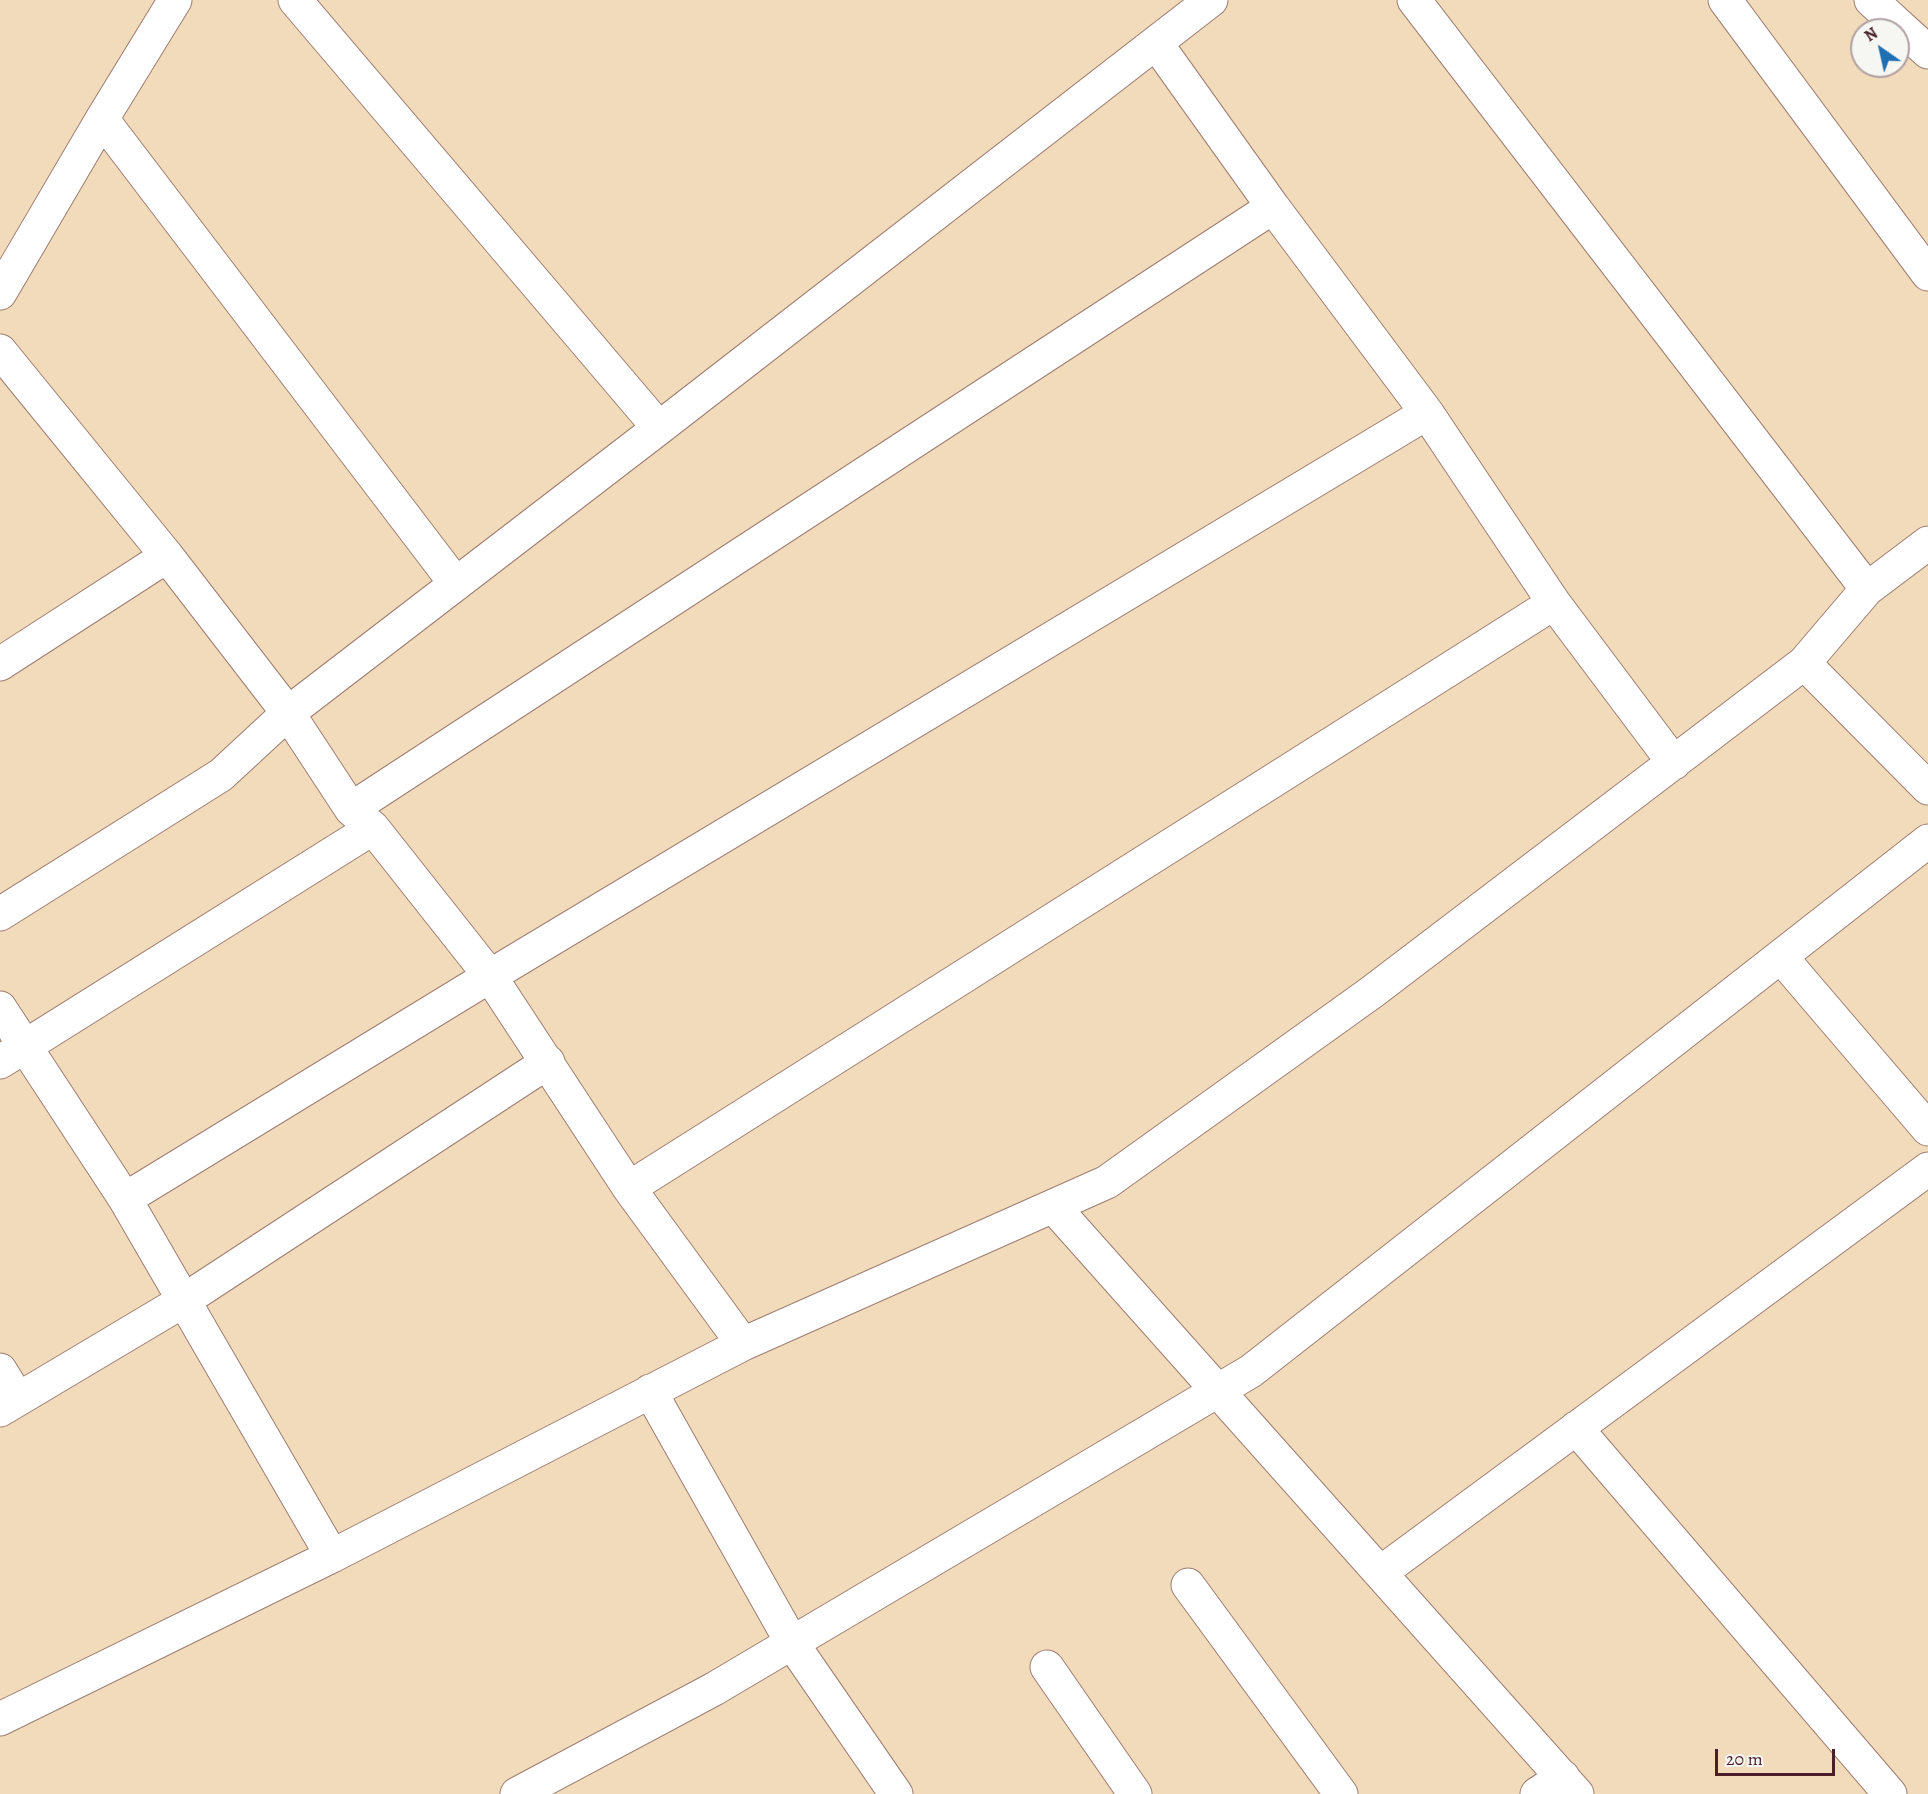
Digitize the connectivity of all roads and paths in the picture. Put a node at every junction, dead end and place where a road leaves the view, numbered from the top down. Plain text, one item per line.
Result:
1 (176, 0) edge
2 (295, 0) edge
3 (1211, 0) edge
4 (1414, 0) edge
5 (1725, 0) edge
6 (1871, 0) edge
7 (1156, 43) junction
8 (1928, 52) edge
9 (102, 119) junction
10 (1274, 207) junction
11 (1928, 274) edge
12 (0, 293) edge
13 (0, 351) edge
14 (1427, 413) junction
15 (659, 428) junction
16 (1928, 543) edge
17 (167, 556) junction
18 (456, 584) junction
19 (1867, 589) junction
20 (1554, 603) junction
21 (1804, 663) junction
22 (0, 664) edge
23 (288, 713) junction
24 (1674, 763) junction
25 (1928, 788) edge
26 (362, 818) junction
27 (1928, 841) edge
28 (0, 914) edge
29 (1781, 957) junction
30 (490, 976) junction
31 (0, 1008) edge
32 (12, 1054) edge
33 (548, 1062) junction
34 (1928, 1129) edge
35 (1928, 1169) edge
36 (629, 1188) junction
37 (125, 1199) junction
38 (1053, 1206) junction
39 (183, 1301) junction
40 (743, 1344) junction
41 (0, 1370) edge
42 (1219, 1390) junction
43 (650, 1391) junction
44 (9, 1405) edge
45 (1576, 1428) junction
46 (332, 1556) junction
47 (1380, 1574) junction
48 (1188, 1585) dead end
49 (792, 1643) junction
50 (1047, 1666) dead end
51 (0, 1719) edge
52 (1559, 1788) edge
53 (517, 1794) edge
54 (896, 1794) edge
55 (1135, 1794) edge
56 (1341, 1794) edge
57 (1890, 1794) edge

1 - 9 street
2 - 15 street
3 - 7 street
4 - 19 street
5 - 11 street
6 - 8 street
7 - 10 street
7 - 15 street
9 - 12 street
9 - 18 street
10 - 14 street
10 - 26 street
13 - 17 street
14 - 20 street
14 - 30 street
15 - 18 street
16 - 19 street
17 - 22 street
17 - 23 street
18 - 23 street
19 - 21 street
20 - 24 street
20 - 36 street
21 - 24 street
21 - 25 street
23 - 26 street
23 - 28 street
24 - 38 street
26 - 30 street
26 - 32 street
27 - 29 street
29 - 34 street
29 - 42 street
30 - 33 street
30 - 37 street
31 - 32 street
32 - 37 street
33 - 36 street
33 - 39 street
35 - 45 street
36 - 40 street
37 - 39 street
38 - 40 street
38 - 42 street
39 - 44 street
39 - 46 street
40 - 43 street
41 - 44 street
42 - 47 street
42 - 49 street
43 - 46 street
43 - 49 street
45 - 47 street
45 - 57 street
46 - 51 street
47 - 52 street
48 - 56 street
49 - 53 street
49 - 54 street
50 - 55 street

